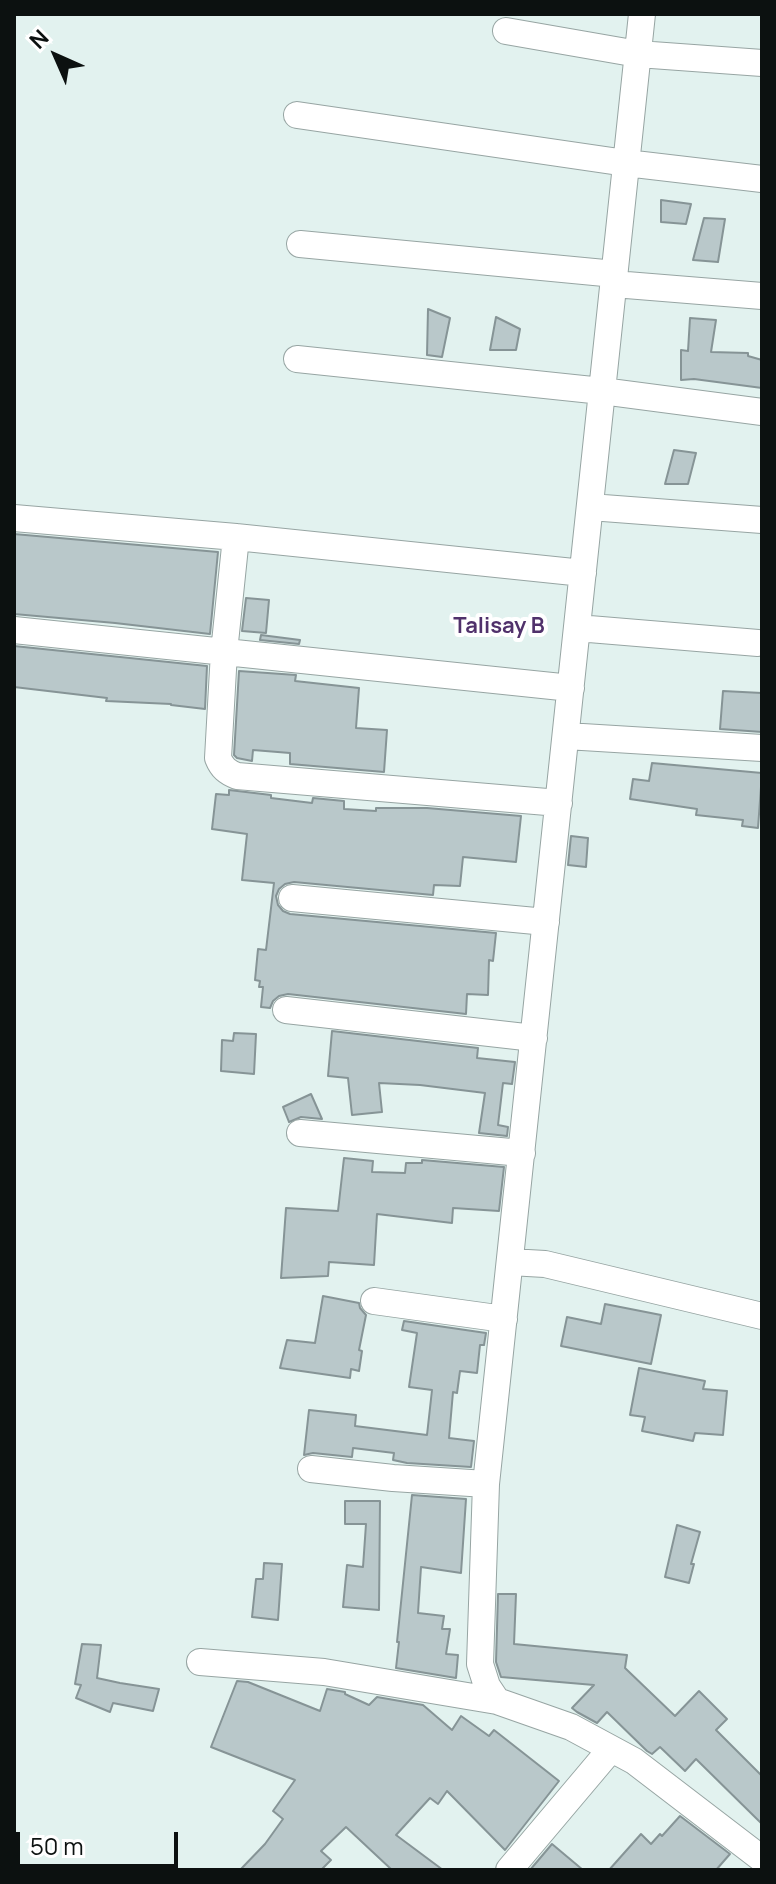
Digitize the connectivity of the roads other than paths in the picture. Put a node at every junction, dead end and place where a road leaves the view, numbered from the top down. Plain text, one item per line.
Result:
1 (642, 14) edge
2 (506, 31) dead end
3 (638, 54) junction
4 (762, 63) edge
5 (297, 115) dead end
6 (626, 163) junction
7 (762, 179) edge
8 (300, 244) dead end
9 (614, 279) junction
10 (762, 296) edge
11 (297, 359) dead end
12 (602, 391) junction
13 (762, 412) edge
14 (590, 507) junction
15 (14, 518) edge
16 (762, 520) edge
17 (236, 537) junction
18 (583, 573) junction
19 (577, 628) junction
20 (14, 630) edge
21 (758, 643) dead end
22 (224, 652) junction
23 (571, 688) junction
24 (566, 736) junction
25 (762, 748) edge
26 (559, 803) junction
27 (292, 898) dead end
28 (546, 922) junction
29 (286, 1010) dead end
30 (534, 1038) junction
31 (300, 1133) dead end
32 (522, 1153) junction
33 (510, 1262) junction
34 (374, 1301) dead end
35 (762, 1316) edge
36 (504, 1319) junction
37 (311, 1469) dead end
38 (486, 1484) junction
39 (200, 1662) dead end
40 (497, 1701) junction
41 (611, 1749) junction
42 (762, 1859) edge
43 (509, 1870) edge

1 - 3 street
2 - 3 street
3 - 4 street
3 - 6 street
5 - 6 street
6 - 7 street
6 - 9 street
8 - 9 street
9 - 10 street
9 - 12 street
11 - 12 street
12 - 13 street
12 - 14 street
14 - 16 street
14 - 18 street
15 - 17 street
17 - 18 street
17 - 22 street
18 - 19 street
19 - 21 street
19 - 23 street
20 - 22 street
22 - 23 street
22 - 26 street
23 - 24 street
24 - 25 street
24 - 26 street
26 - 28 street
27 - 28 street
28 - 30 street
29 - 30 street
30 - 32 street
31 - 32 street
32 - 33 street
33 - 35 street
33 - 36 street
34 - 36 street
36 - 38 street
37 - 38 street
38 - 40 street
39 - 40 street
40 - 41 street
41 - 42 street
41 - 43 street

